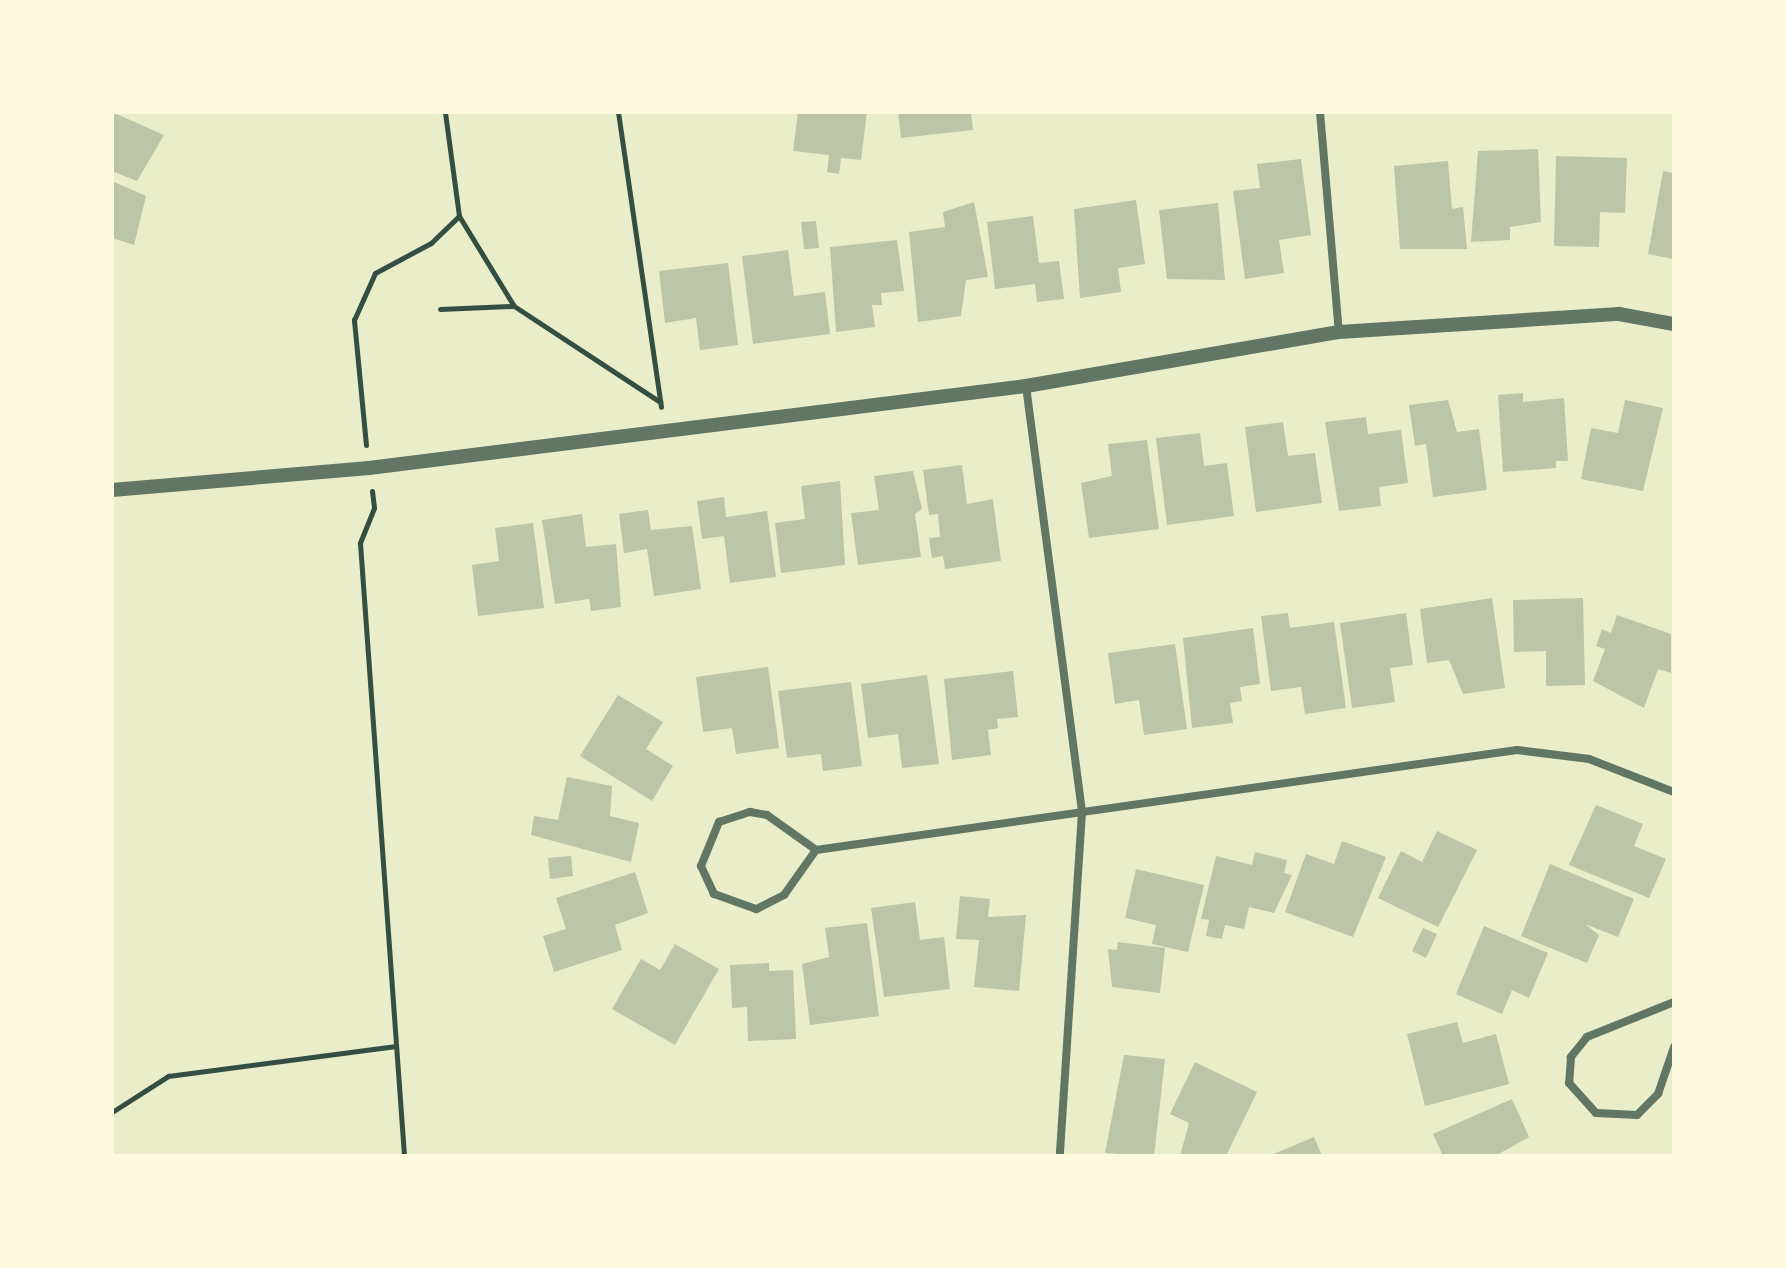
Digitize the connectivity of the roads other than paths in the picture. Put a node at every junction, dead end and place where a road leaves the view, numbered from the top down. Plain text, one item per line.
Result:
1 (1320, 112) edge
2 (1674, 324) edge
3 (1339, 332) junction
4 (1026, 386) junction
5 (112, 490) edge
6 (1674, 792) edge
7 (1082, 812) junction
8 (816, 850) junction
9 (1674, 1002) edge
10 (1674, 1047) edge
11 (1060, 1156) edge

1 - 3 street
2 - 3 street
3 - 4 street
4 - 5 street
4 - 7 street
6 - 7 street
7 - 8 street
7 - 11 street
8 - 8 street
9 - 10 street

